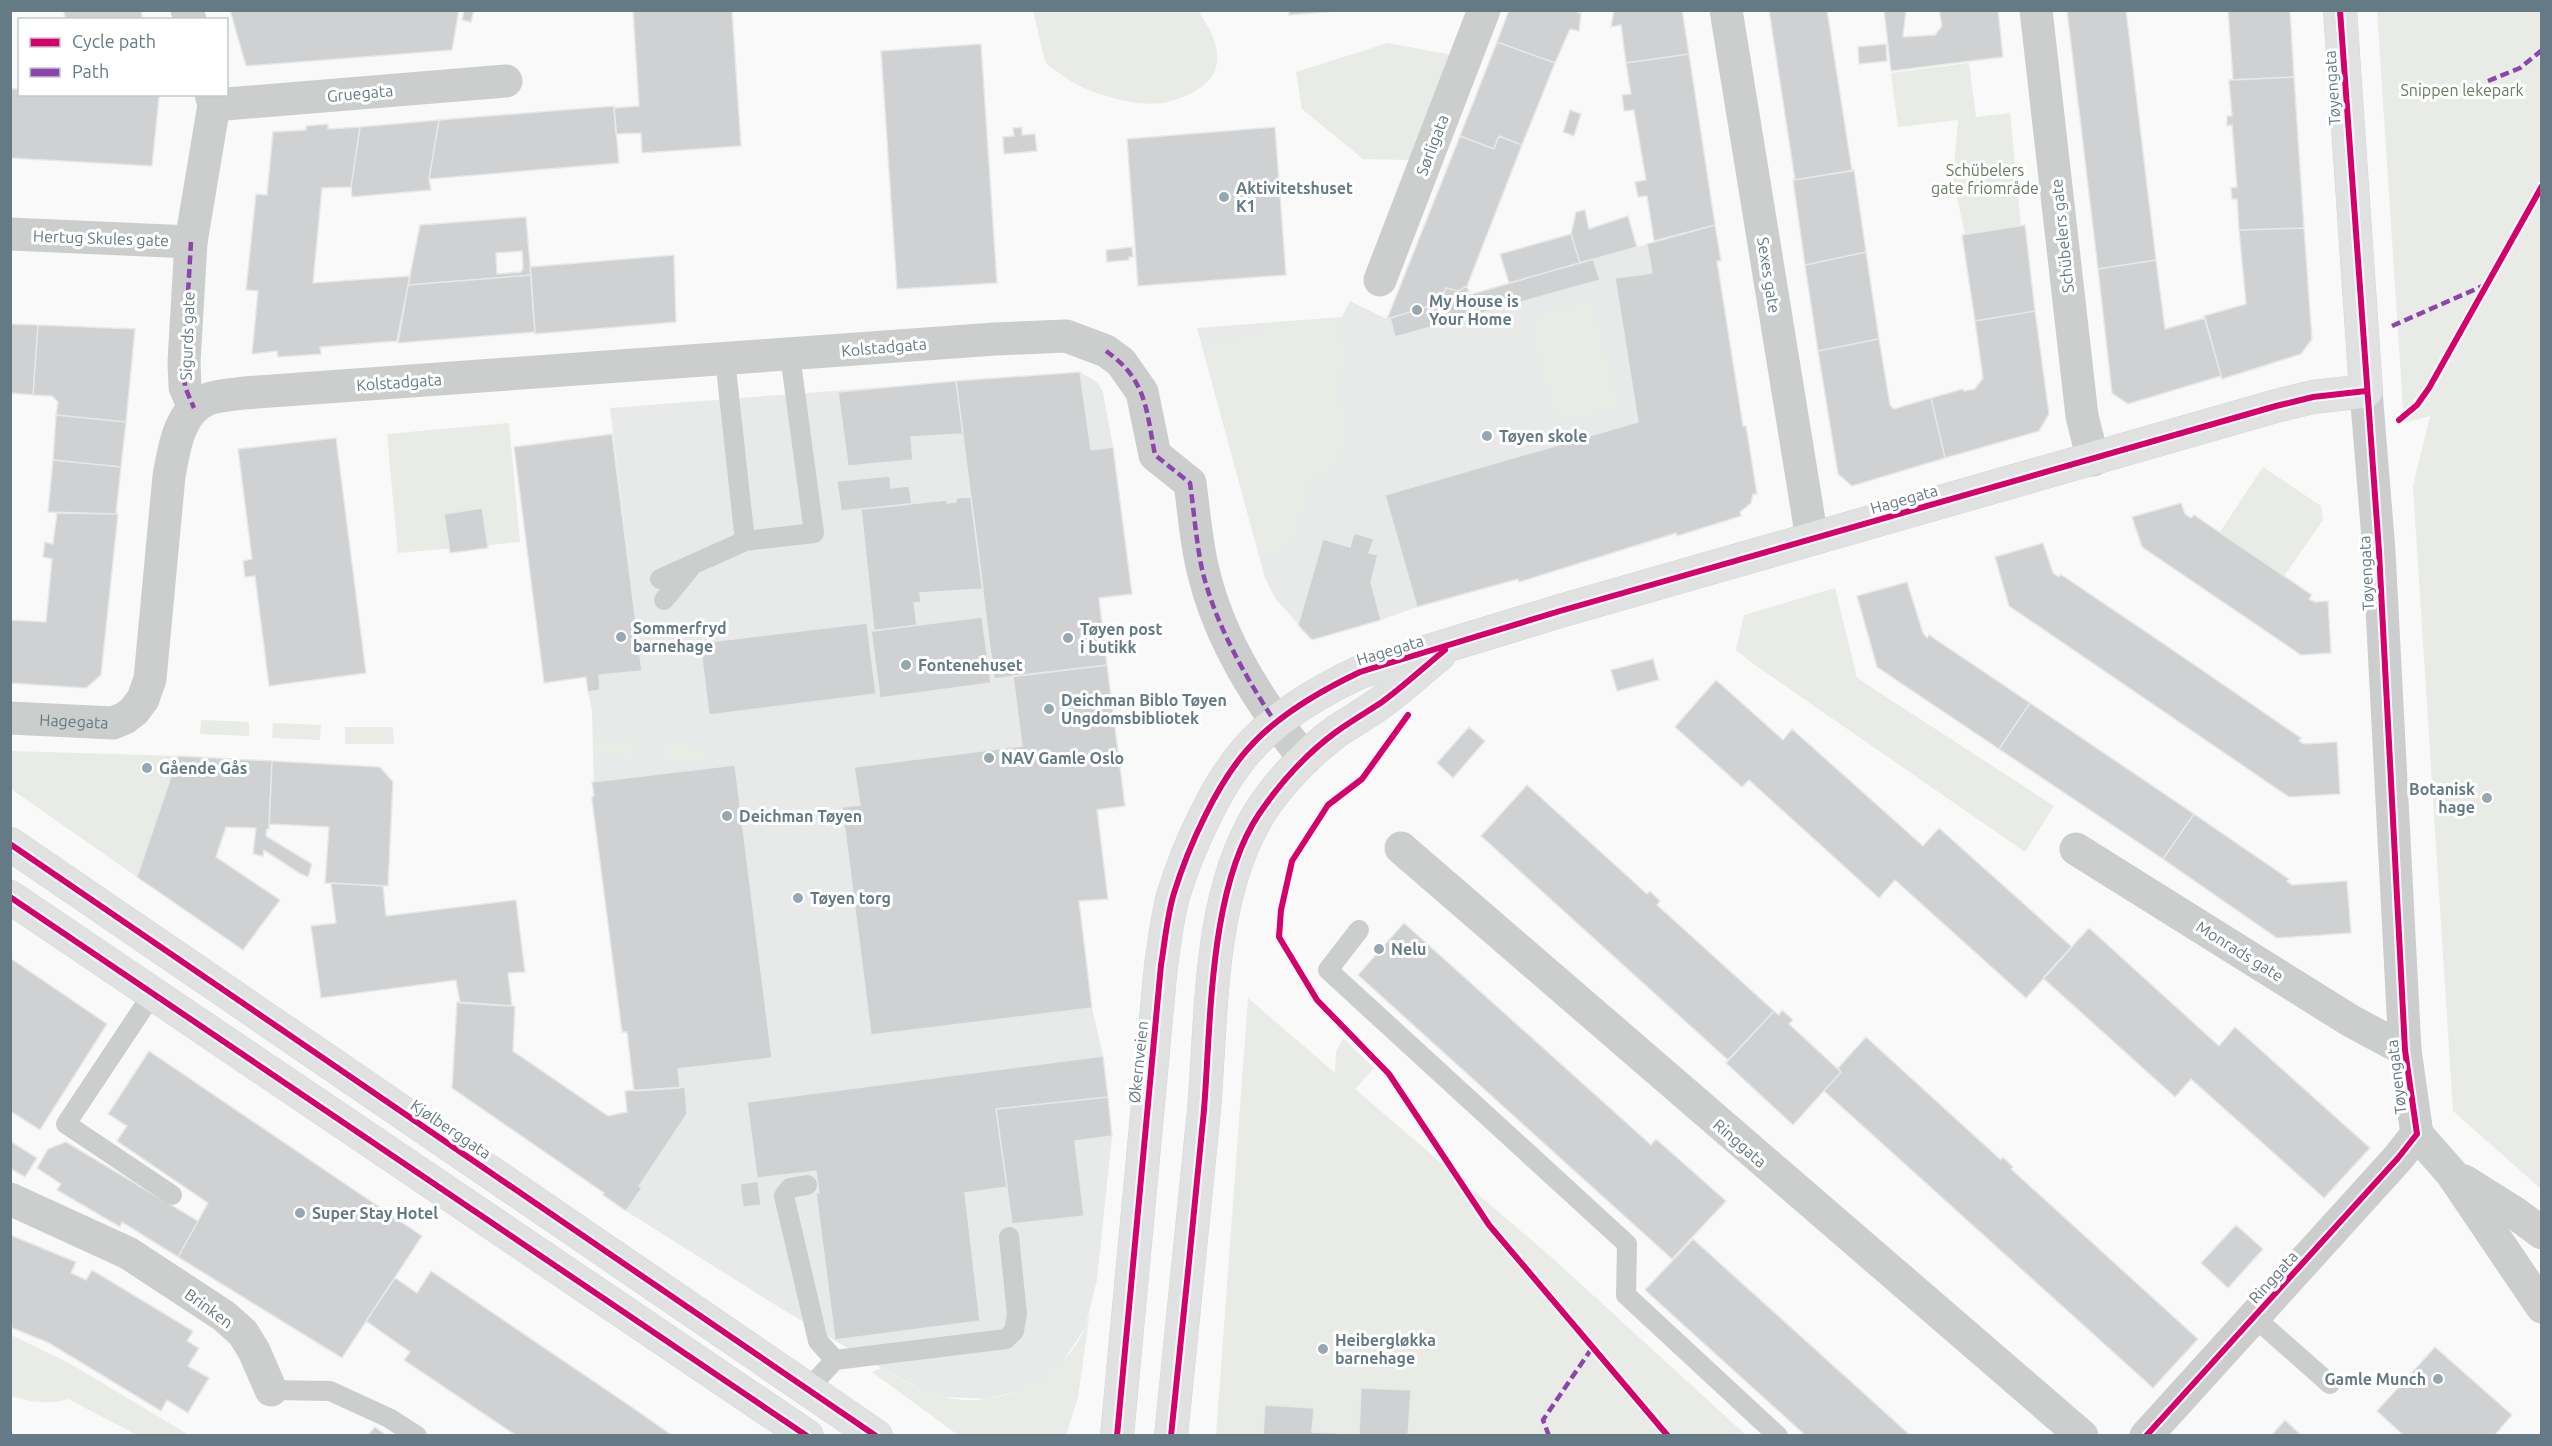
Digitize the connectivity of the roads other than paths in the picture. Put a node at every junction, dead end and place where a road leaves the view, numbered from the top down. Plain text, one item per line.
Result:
1 (1484, 10) edge
2 (1726, 10) edge
3 (2036, 10) edge
4 (2340, 10) edge
5 (506, 81) dead end
6 (212, 100) edge
7 (10, 234) edge
8 (191, 242) junction
9 (1380, 280) dead end
10 (790, 355) junction
11 (725, 359) junction
12 (2366, 391) junction
13 (194, 408) junction
14 (2093, 460) junction
15 (1812, 539) junction
16 (745, 541) junction
17 (694, 562) junction
18 (660, 579) dead end
19 (664, 600) dead end
20 (1452, 645) junction
21 (10, 718) edge
22 (1275, 722) junction
23 (1305, 759) junction
24 (10, 844) edge
25 (1401, 848) dead end
26 (2076, 849) dead end
27 (10, 897) edge
28 (1359, 930) dead end
29 (153, 993) junction
30 (2405, 1050) junction
31 (2417, 1134) junction
32 (2452, 1174) junction
33 (807, 1185) dead end
34 (172, 1195) dead end
35 (10, 1199) edge
36 (2541, 1233) edge
37 (1009, 1237) dead end
38 (2541, 1307) edge
39 (2254, 1317) junction
40 (836, 1360) junction
41 (2330, 1383) dead end
42 (808, 1389) junction
43 (271, 1390) joint
44 (417, 1436) edge
45 (807, 1436) edge
46 (876, 1436) edge
47 (1117, 1436) edge
48 (1171, 1436) edge
49 (1778, 1436) edge
50 (2082, 1436) edge
51 (2146, 1436) edge

1 - 9 street, Sørligata
2 - 15 street, Sexes gate
3 - 14 street, Schübelers gate
4 - 12 main road, Tøyengata
5 - 6 street, Gruegata
6 - 8 street, Sigurds gate
7 - 8 street, Hertug Skules gate
8 - 13 street, Sigurds gate
10 - 11 street, Kolstadgata
10 - 16 lane
10 - 22 street, Kolstadgata
11 - 13 street, Kolstadgata
11 - 16 lane
12 - 14 main road, Hagegata
12 - 30 street, Tøyengata
13 - 21 street, Hagegata
14 - 15 main road, Hagegata
15 - 20 main road, Hagegata
16 - 17 lane
17 - 18 lane
17 - 19 lane
20 - 22 main road, Hagegata
20 - 23 main road, Hagegata
22 - 23 street, Kolstadgata
22 - 47 main road, Økernveien
23 - 48 main road
24 - 42 main road, Kjølberggata
25 - 50 street, Ringgata
26 - 30 street, Monrads gate
27 - 29 main road
28 - 49 lane
29 - 34 lane
29 - 45 main road
30 - 31 street, Tøyengata
31 - 32 street, Tøyengata
31 - 39 street, Ringgata
32 - 36 street
32 - 38 street, Tøyengata
33 - 40 lane
35 - 43 street, Brinken
37 - 40 lane
39 - 41 lane
39 - 51 street, Ringgata
40 - 42 lane
42 - 46 main road, Kjølberggata
43 - 44 lane, Brinken

